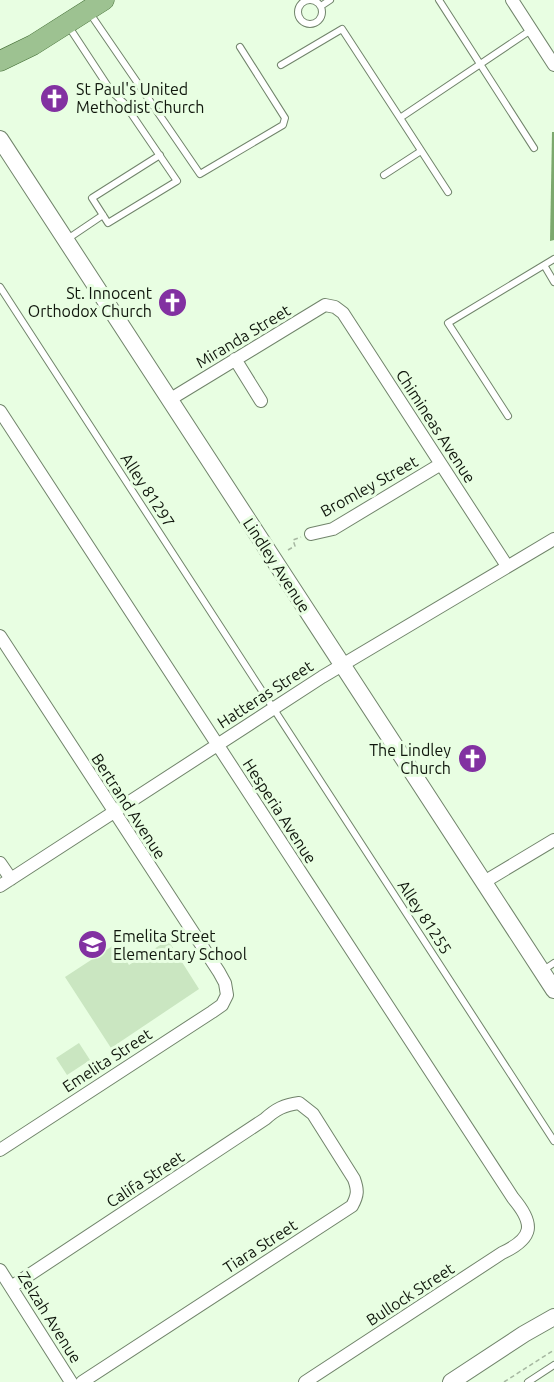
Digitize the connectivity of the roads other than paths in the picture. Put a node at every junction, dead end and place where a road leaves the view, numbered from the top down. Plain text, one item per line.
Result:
1 (330, 0) edge
2 (438, 0) edge
3 (512, 0) edge
4 (96, 5) edge
5 (321, 6) junction
6 (67, 24) junction
7 (531, 30) junction
8 (240, 47) dead end
9 (0, 61) edge
10 (280, 64) dead end
11 (481, 64) junction
12 (554, 65) edge
13 (400, 118) junction
14 (0, 139) edge
15 (534, 148) dead end
16 (421, 151) junction
17 (160, 155) junction
18 (384, 175) dead end
19 (448, 192) dead end
20 (103, 215) junction
21 (65, 240) junction
22 (554, 259) edge
23 (544, 265) junction
24 (554, 282) edge
25 (0, 287) edge
26 (335, 307) joint
27 (235, 359) junction
28 (169, 400) junction
29 (261, 401) dead end
30 (0, 411) edge
31 (508, 416) dead end
32 (441, 464) junction
33 (311, 534) road end
34 (554, 539) edge
35 (507, 566) junction
36 (0, 636) edge
37 (342, 664) junction
38 (273, 708) junction
39 (217, 745) junction
40 (114, 812) junction
41 (554, 840) edge
42 (0, 862) edge
43 (5, 882) edge
44 (484, 882) junction
45 (548, 967) edge
46 (554, 990) edge
47 (227, 995) joint
48 (299, 1103) joint
49 (554, 1141) edge
50 (0, 1150) edge
51 (529, 1231) joint
52 (0, 1270) edge
53 (11, 1287) junction
54 (554, 1317) edge
55 (554, 1365) edge
56 (71, 1382) edge
57 (82, 1382) edge
58 (305, 1382) edge
59 (451, 1382) edge
60 (528, 1382) edge

1 - 5 lane
2 - 11 lane
3 - 7 street
4 - 6 main road
4 - 8 lane
5 - 5 lane
6 - 9 main road
6 - 17 lane
7 - 11 lane
7 - 12 street
10 - 13 lane
11 - 13 lane
11 - 15 lane
13 - 16 lane
14 - 21 main road, Lindley Avenue
16 - 18 lane
16 - 19 lane
17 - 20 lane
17 - 20 lane
20 - 21 lane
21 - 28 main road, Lindley Avenue
22 - 23 lane
23 - 24 lane
23 - 31 lane
25 - 38 lane, Alley 81297
26 - 27 street, Miranda Street
26 - 32 street, Chimineas Avenue
27 - 28 street, Miranda Street
27 - 29 street
28 - 37 main road, Lindley Avenue
30 - 39 street, Hesperia Avenue
32 - 33 street, Bromley Street
32 - 35 street, Chimineas Avenue
34 - 35 street, Hatteras Street
35 - 37 street, Hatteras Street
36 - 40 street, Bertrand Avenue
37 - 38 street, Hatteras Street
37 - 44 main road, Lindley Avenue
38 - 39 street, Hatteras Street
38 - 49 lane, Alley 81255
39 - 40 street, Hatteras Street
39 - 51 street, Hesperia Avenue
40 - 43 street, Hatteras Street
40 - 47 street, Bertrand Avenue
41 - 44 street
42 - 43 street
44 - 45 main road, Lindley Avenue
45 - 46 main road, Lindley Avenue
47 - 50 street, Emelita Street
48 - 53 street, Califa Street
48 - 57 street, Tiara Street
51 - 58 street, Bullock Street
52 - 53 street, Zelzah Avenue
53 - 56 street, Zelzah Avenue
54 - 59 main road
55 - 60 lane

